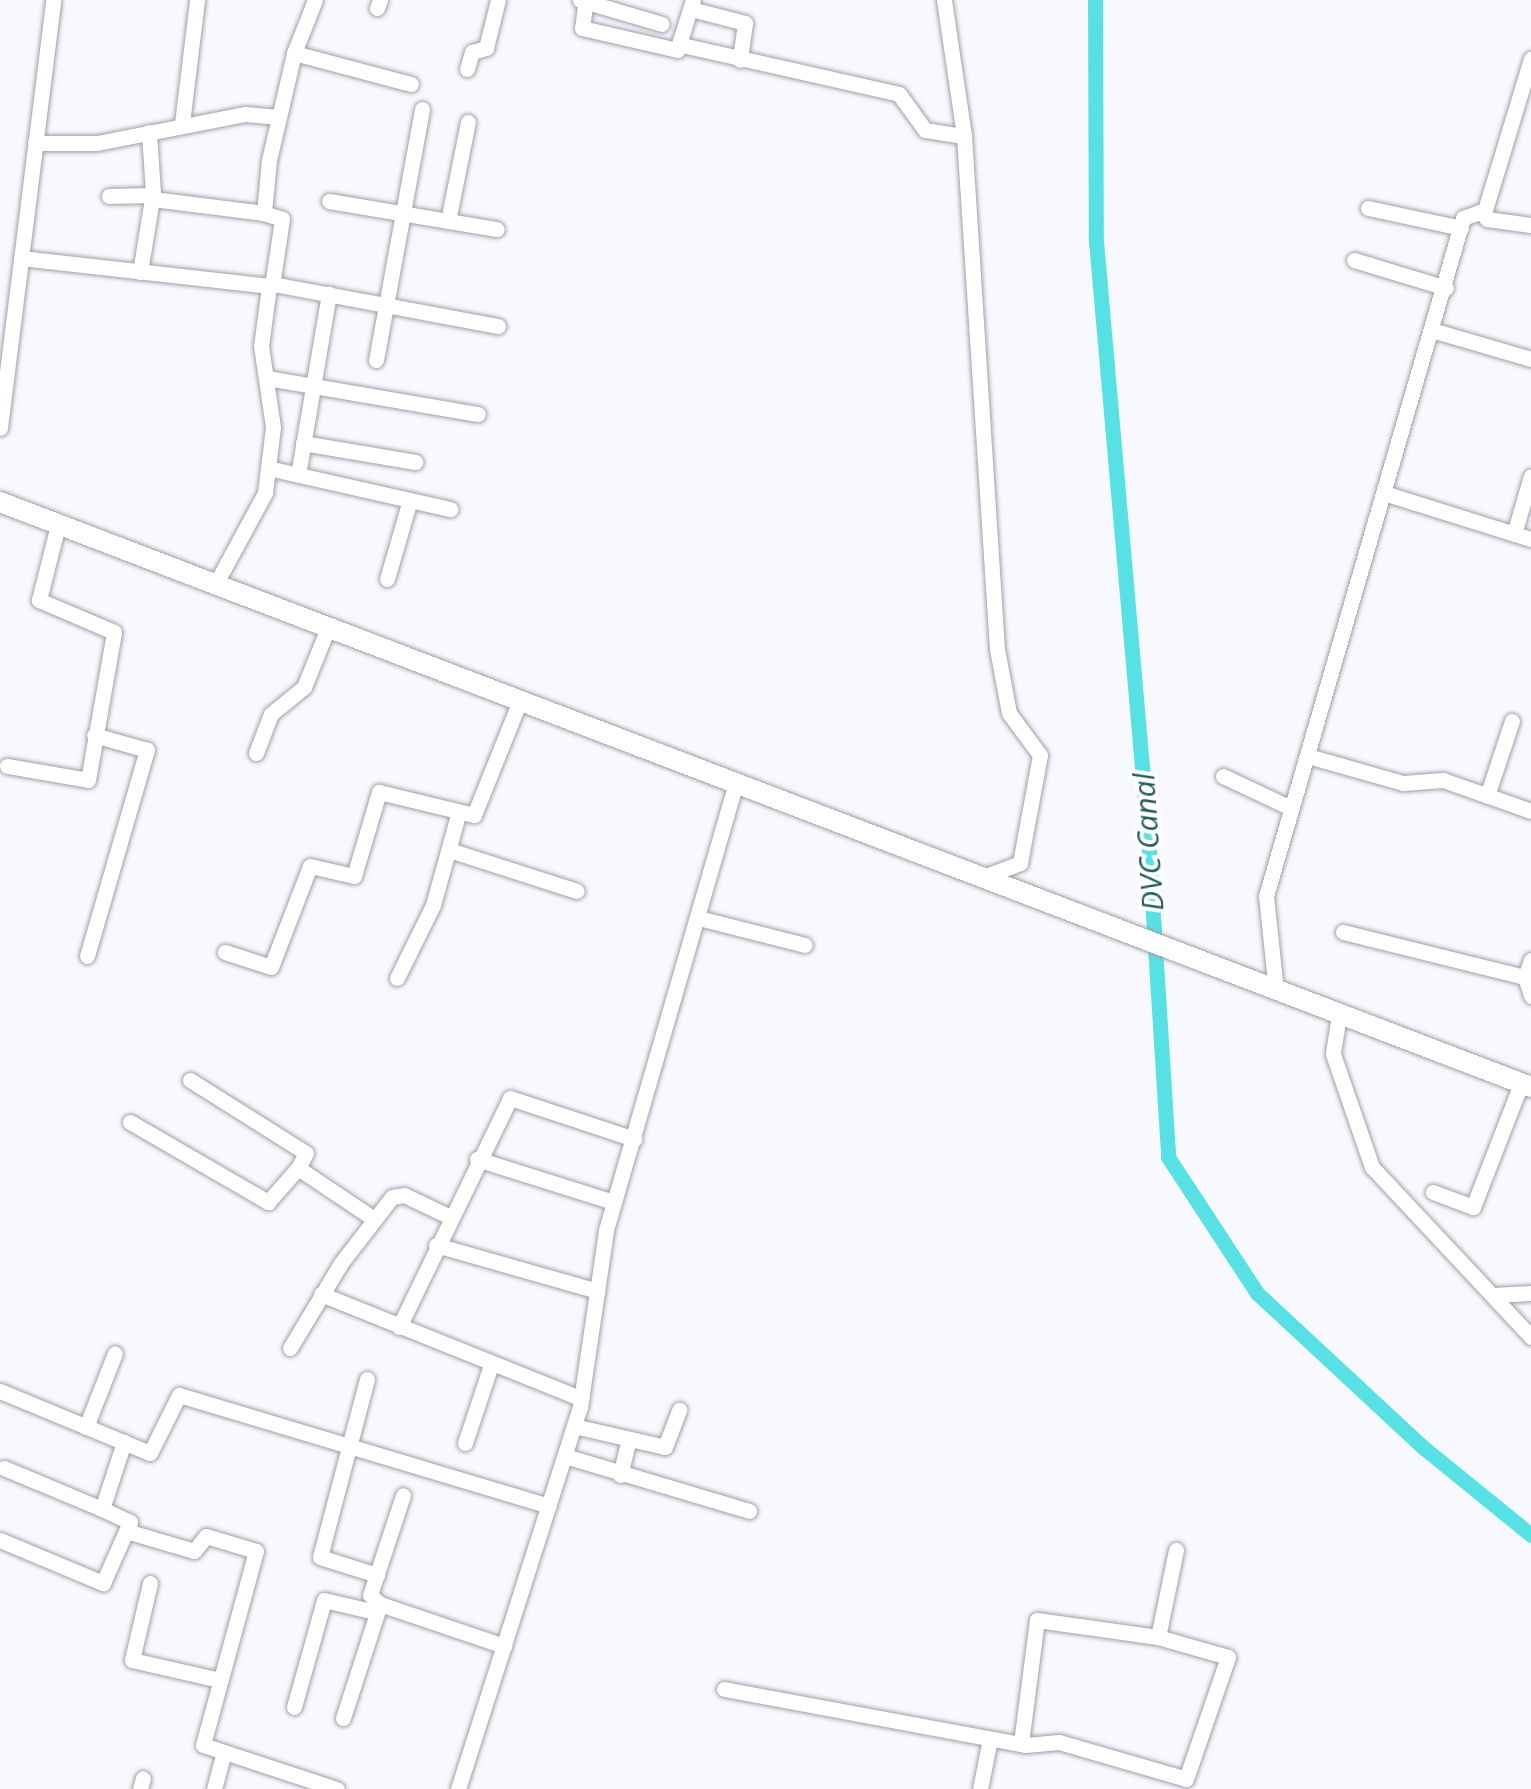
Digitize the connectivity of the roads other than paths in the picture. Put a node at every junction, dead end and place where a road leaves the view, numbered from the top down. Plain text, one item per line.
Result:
1 (52, 0) edge
2 (197, 0) edge
3 (315, 0) edge
4 (498, 0) edge
5 (944, 0) edge
6 (583, 3) edge
7 (692, 4) edge
8 (662, 24) dead end
9 (682, 45) junction
10 (294, 53) junction
11 (1531, 59) edge
12 (740, 60) junction
13 (467, 69) dead end
14 (411, 84) dead end
15 (422, 109) dead end
16 (279, 117) junction
17 (468, 122) dead end
18 (182, 123) junction
19 (149, 132) junction
20 (964, 136) junction
21 (35, 143) junction
22 (109, 196) dead end
23 (153, 197) junction
24 (329, 202) dead end
25 (1368, 208) dead end
26 (264, 212) junction
27 (1481, 212) junction
28 (406, 214) junction
29 (448, 221) junction
30 (1531, 224) edge
31 (1461, 228) junction
32 (496, 229) dead end
33 (21, 258) junction
34 (1354, 260) dead end
35 (140, 272) junction
36 (271, 286) junction
37 (1446, 288) junction
38 (329, 294) junction
39 (387, 305) junction
40 (498, 326) dead end
41 (1435, 331) junction
42 (376, 360) dead end
43 (1531, 360) edge
44 (267, 378) junction
45 (313, 384) junction
46 (478, 414) dead end
47 (0, 428) edge
48 (303, 443) junction
49 (415, 462) dead end
50 (268, 468) junction
51 (298, 475) junction
52 (1531, 476) edge
53 (1384, 493) junction
54 (410, 500) junction
55 (0, 502) edge
56 (450, 509) dead end
57 (58, 525) junction
58 (1514, 534) junction
59 (1531, 539) edge
60 (387, 579) dead end
61 (215, 585) junction
62 (328, 628) junction
63 (519, 703) junction
64 (1512, 721) dead end
65 (94, 735) junction
66 (256, 753) dead end
67 (1308, 756) junction
68 (7, 766) dead end
69 (1224, 776) dead end
70 (735, 786) junction
71 (1487, 796) junction
72 (1291, 808) junction
73 (1531, 811) edge
74 (458, 814) junction
75 (450, 850) junction
76 (977, 878) junction
77 (577, 891) dead end
78 (699, 918) junction
79 (1342, 932) dead end
80 (806, 946) dead end
81 (225, 952) dead end
82 (88, 956) dead end
83 (1531, 960) edge
84 (1525, 977) junction
85 (397, 978) dead end
86 (1269, 988) junction
87 (1531, 996) edge
88 (1339, 1014) junction
89 (190, 1080) dead end
90 (1526, 1086) edge
91 (130, 1122) dead end
92 (634, 1139) junction
93 (477, 1159) junction
94 (298, 1168) junction
95 (1433, 1192) dead end
96 (613, 1202) junction
97 (448, 1216) junction
98 (374, 1219) junction
99 (436, 1245) junction
100 (598, 1291) junction
101 (1531, 1293) edge
102 (321, 1294) junction
103 (1493, 1296) junction
104 (399, 1327) junction
105 (1531, 1337) edge
106 (290, 1348) dead end
107 (116, 1353) dead end
108 (490, 1365) junction
109 (367, 1379) dead end
110 (0, 1390) edge
111 (582, 1398) junction
112 (679, 1410) dead end
113 (86, 1426) junction
114 (574, 1426) junction
115 (629, 1439) junction
116 (124, 1442) junction
117 (465, 1443) dead end
118 (348, 1448) junction
119 (565, 1456) junction
120 (4, 1468) dead end
121 (620, 1475) junction
122 (403, 1495) dead end
123 (549, 1506) junction
124 (102, 1509) junction
125 (749, 1512) dead end
126 (126, 1531) junction
127 (0, 1540) edge
128 (1176, 1550) dead end
129 (377, 1575) junction
130 (150, 1583) dead end
131 (378, 1608) junction
132 (1158, 1637) junction
133 (504, 1646) junction
134 (220, 1680) junction
135 (724, 1689) dead end
136 (294, 1707) dead end
137 (344, 1718) dead end
138 (990, 1739) junction
139 (1021, 1743) junction
140 (224, 1756) junction
141 (214, 1789) edge
142 (337, 1789) edge
143 (458, 1789) edge
144 (980, 1789) edge

1 - 21 street
2 - 18 street
3 - 10 street
4 - 13 street
5 - 20 street
6 - 8 street
6 - 9 street
7 - 9 street
7 - 12 street
9 - 12 street
10 - 14 street
10 - 16 street
11 - 27 street
12 - 20 street
15 - 28 street
16 - 18 street
16 - 26 street
17 - 29 street
18 - 19 street
19 - 21 street
19 - 23 street
20 - 76 street
21 - 33 street
22 - 23 street
23 - 26 street
23 - 35 street
24 - 28 street
25 - 31 street
26 - 36 street
27 - 30 street
27 - 31 street
28 - 29 street
28 - 39 street
29 - 32 street
31 - 37 street
33 - 35 street
33 - 47 street
34 - 37 street
35 - 36 street
36 - 38 street
36 - 44 street
37 - 41 street
38 - 39 street
38 - 45 street
39 - 40 street
39 - 42 street
41 - 43 street
41 - 53 street
44 - 45 street
44 - 50 street
45 - 46 street
45 - 48 street
48 - 49 street
48 - 51 street
50 - 51 street
50 - 61 street
51 - 54 street
52 - 58 street
53 - 58 street
53 - 67 street
54 - 56 street
54 - 60 street
55 - 57 street
57 - 61 street
57 - 65 street
58 - 59 street
61 - 62 street
62 - 63 street
62 - 66 street
63 - 70 street
63 - 74 street
64 - 71 street
65 - 68 street
65 - 82 street
67 - 71 street
67 - 72 street
69 - 72 street
70 - 76 street
70 - 78 street
71 - 73 street
72 - 86 street
74 - 75 street
74 - 81 street
75 - 77 street
75 - 85 street
76 - 86 street
78 - 80 street
78 - 92 street
79 - 84 street
83 - 84 street
84 - 87 street
86 - 88 street
88 - 90 street
88 - 103 street
89 - 94 street
90 - 95 street
91 - 94 street
92 - 93 street
92 - 96 street
93 - 96 street
93 - 97 street
94 - 98 street
96 - 100 street
97 - 98 street
97 - 99 street
98 - 102 street
99 - 100 street
99 - 104 street
100 - 111 street
101 - 103 street
102 - 104 street
102 - 106 street
103 - 105 street
104 - 108 street
107 - 113 street
108 - 111 street
108 - 117 street
109 - 118 street
110 - 113 street
111 - 114 street
112 - 115 street
113 - 116 street
114 - 115 street
114 - 119 street
115 - 121 street
116 - 118 street
116 - 124 street
118 - 123 street
118 - 129 street
119 - 121 street
119 - 123 street
120 - 124 street
121 - 125 street
122 - 129 street
123 - 133 street
124 - 126 street
126 - 127 street
126 - 134 street
128 - 132 street
129 - 131 street
130 - 134 street
131 - 133 street
131 - 136 street
131 - 137 street
132 - 139 street
132 - 139 street
133 - 143 street
134 - 140 street
135 - 138 street
138 - 139 street
138 - 144 street
140 - 141 street
140 - 142 street

